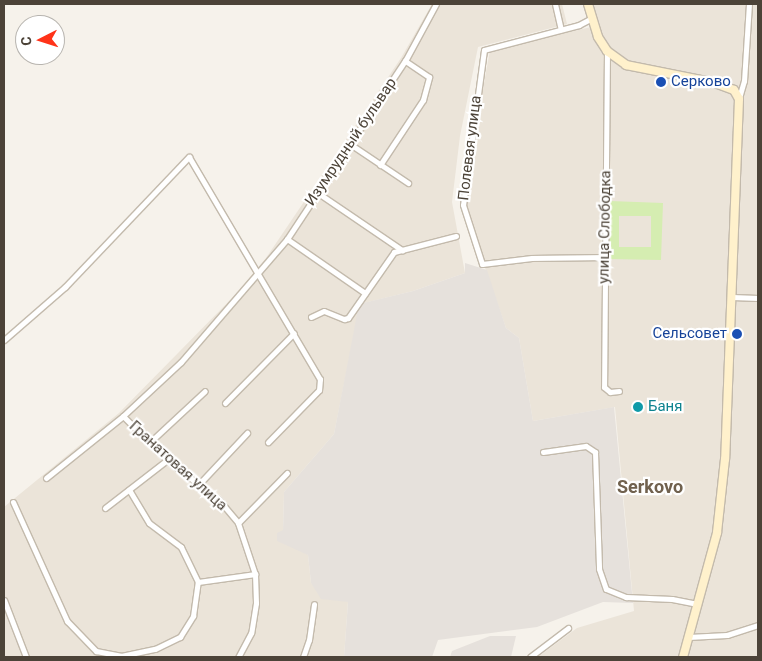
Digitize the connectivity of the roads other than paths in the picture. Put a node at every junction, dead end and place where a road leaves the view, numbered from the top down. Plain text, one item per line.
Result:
1 (436, 4) edge
2 (555, 4) edge
3 (588, 4) edge
4 (749, 4) edge
5 (592, 18) junction
6 (561, 29) junction
7 (607, 51) junction
8 (405, 61) junction
9 (739, 99) junction
10 (350, 144) junction
11 (380, 165) junction
12 (408, 183) dead end
13 (318, 193) junction
14 (456, 236) dead end
15 (287, 239) junction
16 (402, 250) junction
17 (605, 258) junction
18 (256, 274) junction
19 (365, 293) junction
20 (732, 297) junction
21 (758, 298) edge
22 (311, 317) dead end
23 (294, 333) junction
24 (4, 340) edge
25 (205, 391) dead end
26 (619, 391) dead end
27 (225, 403) dead end
28 (123, 416) junction
29 (247, 433) dead end
30 (268, 442) dead end
31 (149, 443) junction
32 (543, 452) dead end
33 (166, 460) junction
34 (287, 473) dead end
35 (46, 478) dead end
36 (200, 483) junction
37 (129, 490) junction
38 (13, 502) dead end
39 (105, 508) dead end
40 (238, 522) junction
41 (255, 574) junction
42 (198, 582) junction
43 (4, 600) edge
44 (314, 604) dead end
45 (698, 604) junction
46 (758, 625) edge
47 (568, 628) dead end
48 (688, 636) junction
49 (26, 657) edge
50 (238, 657) edge
51 (303, 657) edge
52 (530, 657) edge
53 (683, 657) edge

1 - 8 street, Изумрудный бульвар
2 - 6 street
3 - 5 main road
4 - 9 street
5 - 6 street, Полевая улица
5 - 7 main road
6 - 17 street, Полевая улица
7 - 9 main road
7 - 17 street, улица Слободка
8 - 10 street, Изумрудный бульвар
8 - 11 street
9 - 20 main road
10 - 11 street
10 - 13 street, Изумрудный бульвар
11 - 12 street
13 - 15 street, Изумрудный бульвар
13 - 16 street
14 - 16 street
15 - 18 street, Изумрудный бульвар
15 - 19 street
16 - 19 street
17 - 26 street, улица Слободка
18 - 23 street
18 - 24 street
18 - 28 street, Изумрудный бульвар
19 - 22 street
20 - 21 street
20 - 45 main road
23 - 27 street
23 - 30 street
25 - 31 street
28 - 31 street, Гранатовая улица
28 - 35 street, Изумрудный бульвар
29 - 36 street
31 - 33 street, Гранатовая улица
32 - 45 street
33 - 36 street, Гранатовая улица
33 - 37 street
34 - 40 street
36 - 40 street, Гранатовая улица
37 - 39 street
37 - 42 street
38 - 42 street
40 - 41 street, Гранатовая улица
41 - 42 street
41 - 50 street, Гранатовая улица
43 - 49 street
44 - 51 street
45 - 48 main road
46 - 48 street
47 - 52 street
48 - 53 main road

